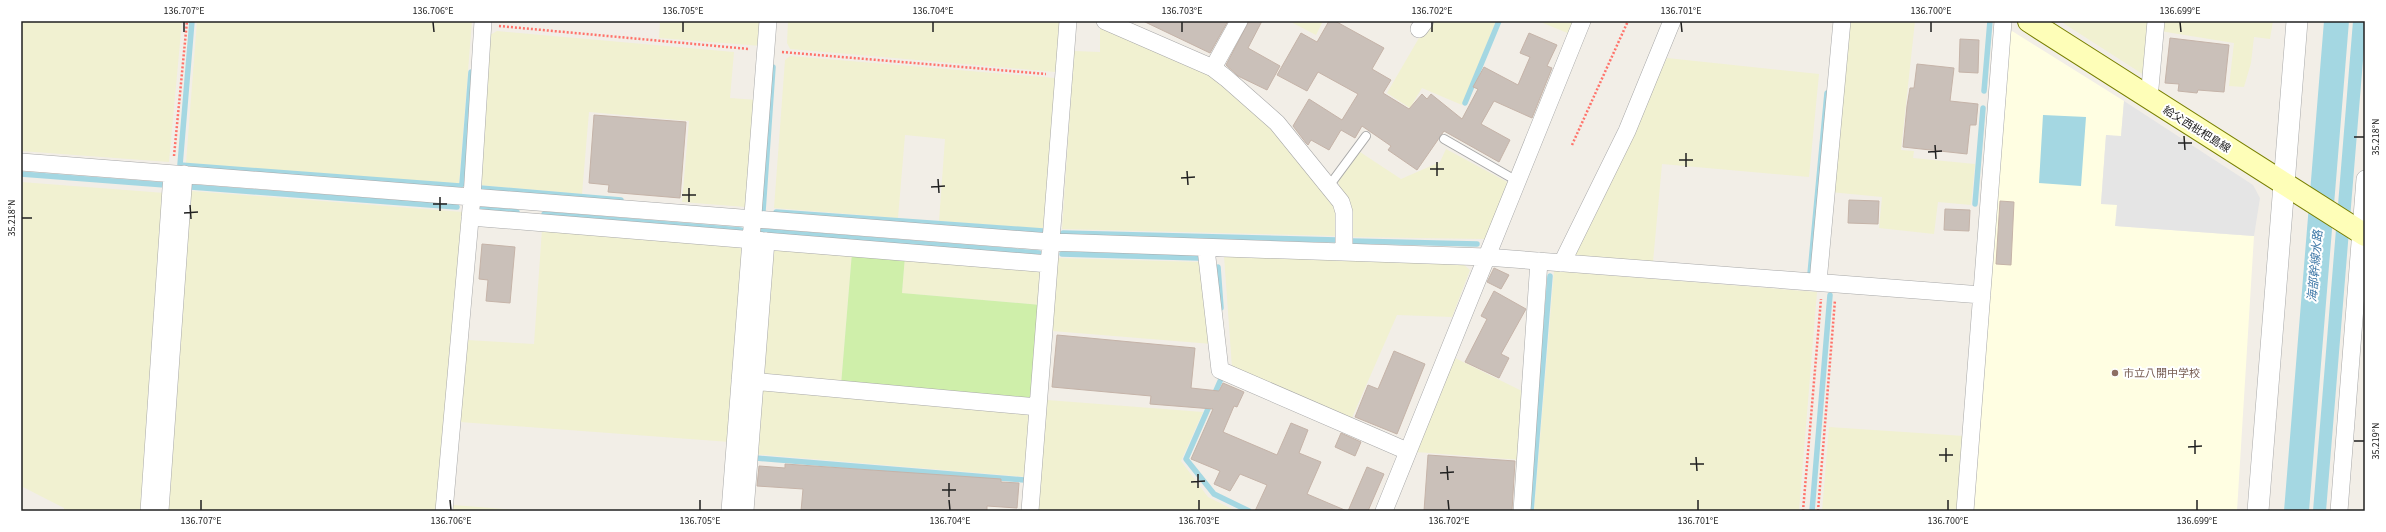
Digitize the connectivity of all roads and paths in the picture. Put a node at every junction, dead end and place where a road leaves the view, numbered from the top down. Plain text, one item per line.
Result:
1 (187, 21) edge
2 (483, 21) edge
3 (768, 21) edge
4 (1068, 21) edge
5 (1105, 21) edge
6 (1239, 21) edge
7 (1582, 21) edge
8 (1628, 21) edge
9 (1672, 21) edge
10 (1842, 21) edge
11 (2003, 21) edge
12 (2029, 21) edge
13 (2156, 21) edge
14 (2297, 21) edge
15 (1213, 68) junction
16 (2149, 99) junction
17 (1366, 136) dead end
18 (1444, 139) dead end
19 (1572, 145) dead end
20 (21, 162) edge
21 (178, 174) junction
22 (2365, 179) edge
23 (1517, 181) junction
24 (2283, 182) junction
25 (1329, 186) junction
26 (472, 197) junction
27 (470, 217) junction
28 (753, 220) junction
29 (2360, 231) edge
30 (758, 240) junction
31 (1051, 242) junction
32 (1206, 249) junction
33 (1344, 251) junction
34 (1486, 257) junction
35 (1539, 261) junction
36 (1562, 263) junction
37 (1049, 264) junction
38 (1826, 283) junction
39 (1982, 295) junction
40 (748, 381) junction
41 (1038, 407) junction
42 (1407, 451) junction
43 (149, 511) edge
44 (160, 511) edge
45 (444, 511) edge
46 (730, 511) edge
47 (745, 511) edge
48 (1030, 511) edge
49 (1384, 511) edge
50 (1522, 511) edge
51 (1803, 511) edge
52 (1818, 511) edge
53 (1966, 511) edge
54 (2258, 511) edge
55 (2339, 511) edge

1 - 21 path
2 - 26 street
3 - 28 street
4 - 31 street
5 - 15 street
6 - 15 street
7 - 23 street
8 - 19 path
9 - 36 street
10 - 38 street
11 - 39 street
12 - 16 main road, 給父西枇杷島線
13 - 16 street
14 - 24 street
15 - 25 street
16 - 24 main road, 給父西枇杷島線
17 - 25 lane
18 - 23 lane
20 - 21 street
21 - 26 street
21 - 43 street
21 - 44 street
22 - 29 street
23 - 34 street
24 - 29 main road, 給父西枇杷島線
24 - 54 street
25 - 33 street
26 - 27 street
26 - 28 street
27 - 30 street
27 - 45 street
28 - 30 street
28 - 31 street
29 - 55 street
30 - 37 street
30 - 40 street
31 - 32 street
31 - 37 street
32 - 33 street
32 - 42 street
33 - 34 street
34 - 35 street
34 - 42 street
35 - 36 street
35 - 50 street
36 - 38 street
37 - 41 street
38 - 39 street
38 - 51 path
38 - 52 path
39 - 53 street
40 - 41 street
40 - 46 street
40 - 47 street
41 - 48 street
42 - 49 street

